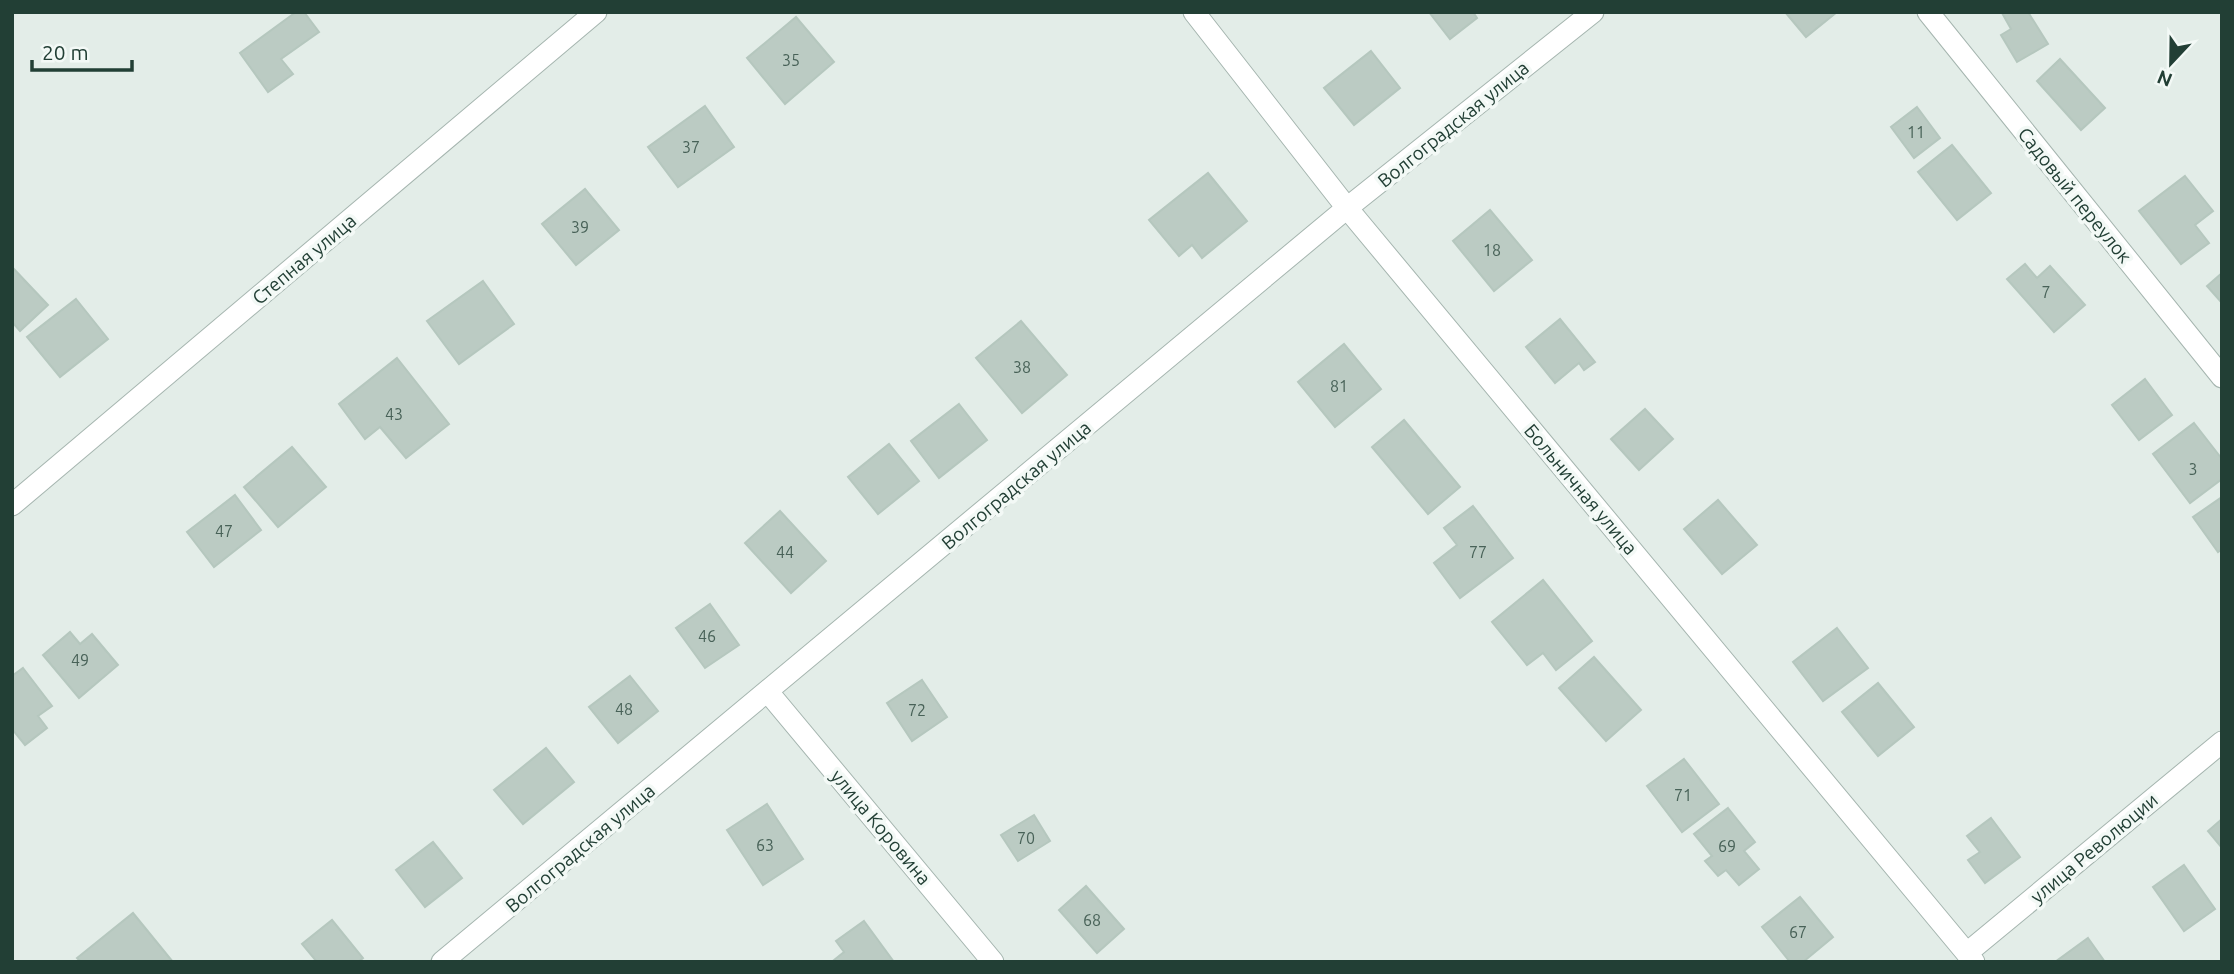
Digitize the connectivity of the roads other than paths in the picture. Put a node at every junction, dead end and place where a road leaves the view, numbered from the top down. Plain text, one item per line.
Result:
1 (596, 12) edge
2 (1194, 12) edge
3 (1593, 12) edge
4 (1928, 12) edge
5 (1348, 208) junction
6 (2222, 377) edge
7 (12, 505) edge
8 (768, 692) junction
9 (2222, 742) edge
10 (1971, 958) edge
11 (442, 962) edge
12 (993, 962) edge

1 - 7 street, Степная улица
2 - 5 street, Больничная улица
3 - 5 street, Волгоградская улица
4 - 6 street, Садовый переулок
5 - 8 street, Волгоградская улица
5 - 10 street, Больничная улица
8 - 11 street, Волгоградская улица
8 - 12 street, улица Коровина
9 - 10 street, улица Революции

